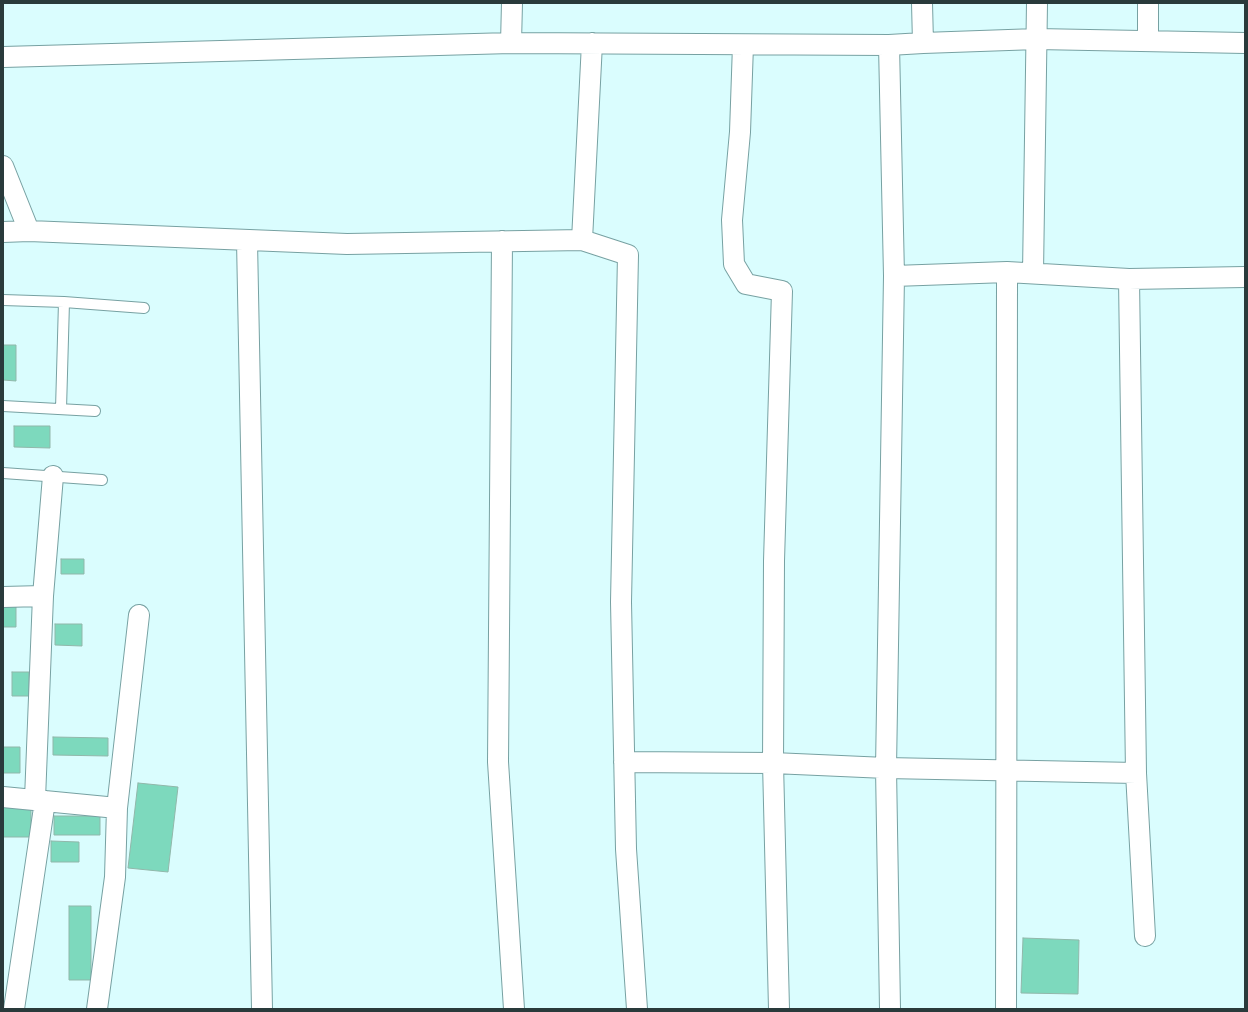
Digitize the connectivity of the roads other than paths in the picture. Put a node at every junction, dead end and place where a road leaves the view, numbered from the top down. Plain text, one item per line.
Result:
1 (512, 3) edge
2 (922, 3) edge
3 (1037, 3) edge
4 (1148, 3) edge
5 (1037, 39) junction
6 (1148, 41) junction
7 (923, 42) junction
8 (511, 43) junction
9 (592, 43) junction
10 (1245, 43) edge
11 (743, 45) junction
12 (889, 45) junction
13 (3, 57) edge
14 (3, 166) edge
15 (29, 231) junction
16 (3, 232) edge
17 (582, 240) junction
18 (247, 241) junction
19 (502, 241) junction
20 (1007, 272) junction
21 (1033, 273) junction
22 (894, 276) junction
23 (1245, 277) edge
24 (1129, 279) junction
25 (3, 300) edge
26 (64, 302) junction
27 (144, 308) dead end
28 (3, 406) edge
29 (61, 409) junction
30 (95, 411) dead end
31 (3, 473) edge
32 (53, 476) junction
33 (102, 480) dead end
34 (43, 596) junction
35 (3, 597) edge
36 (139, 614) dead end
37 (624, 762) junction
38 (773, 763) junction
39 (886, 768) junction
40 (1005, 770) junction
41 (1136, 773) junction
42 (3, 796) edge
43 (40, 800) junction
44 (117, 808) junction
45 (1145, 936) dead end
46 (14, 1009) edge
47 (97, 1009) edge
48 (262, 1009) edge
49 (514, 1009) edge
50 (637, 1009) edge
51 (779, 1009) edge
52 (890, 1009) edge
53 (1006, 1009) edge

1 - 8 street
2 - 7 street
3 - 5 street
4 - 6 street
5 - 6 street
5 - 7 street
5 - 21 street
6 - 10 street
7 - 12 street
8 - 9 street
8 - 13 street
9 - 11 street
9 - 17 street
11 - 12 street
11 - 38 street
12 - 22 street
14 - 15 street
15 - 16 street
15 - 18 street
17 - 19 street
17 - 37 street
18 - 19 street
18 - 48 street
19 - 49 street
20 - 21 street
20 - 22 street
20 - 40 street
21 - 24 street
22 - 39 street
23 - 24 street
24 - 41 street
25 - 26 lane
26 - 27 lane
26 - 29 lane
28 - 29 lane
29 - 30 lane
31 - 32 lane
32 - 33 lane
32 - 34 street
34 - 35 street
34 - 43 street
36 - 44 street
37 - 38 street
37 - 50 street
38 - 39 street
38 - 51 street
39 - 40 street
39 - 52 street
40 - 41 street
40 - 53 street
41 - 45 street
42 - 43 street
43 - 44 street
43 - 46 street
44 - 47 street

